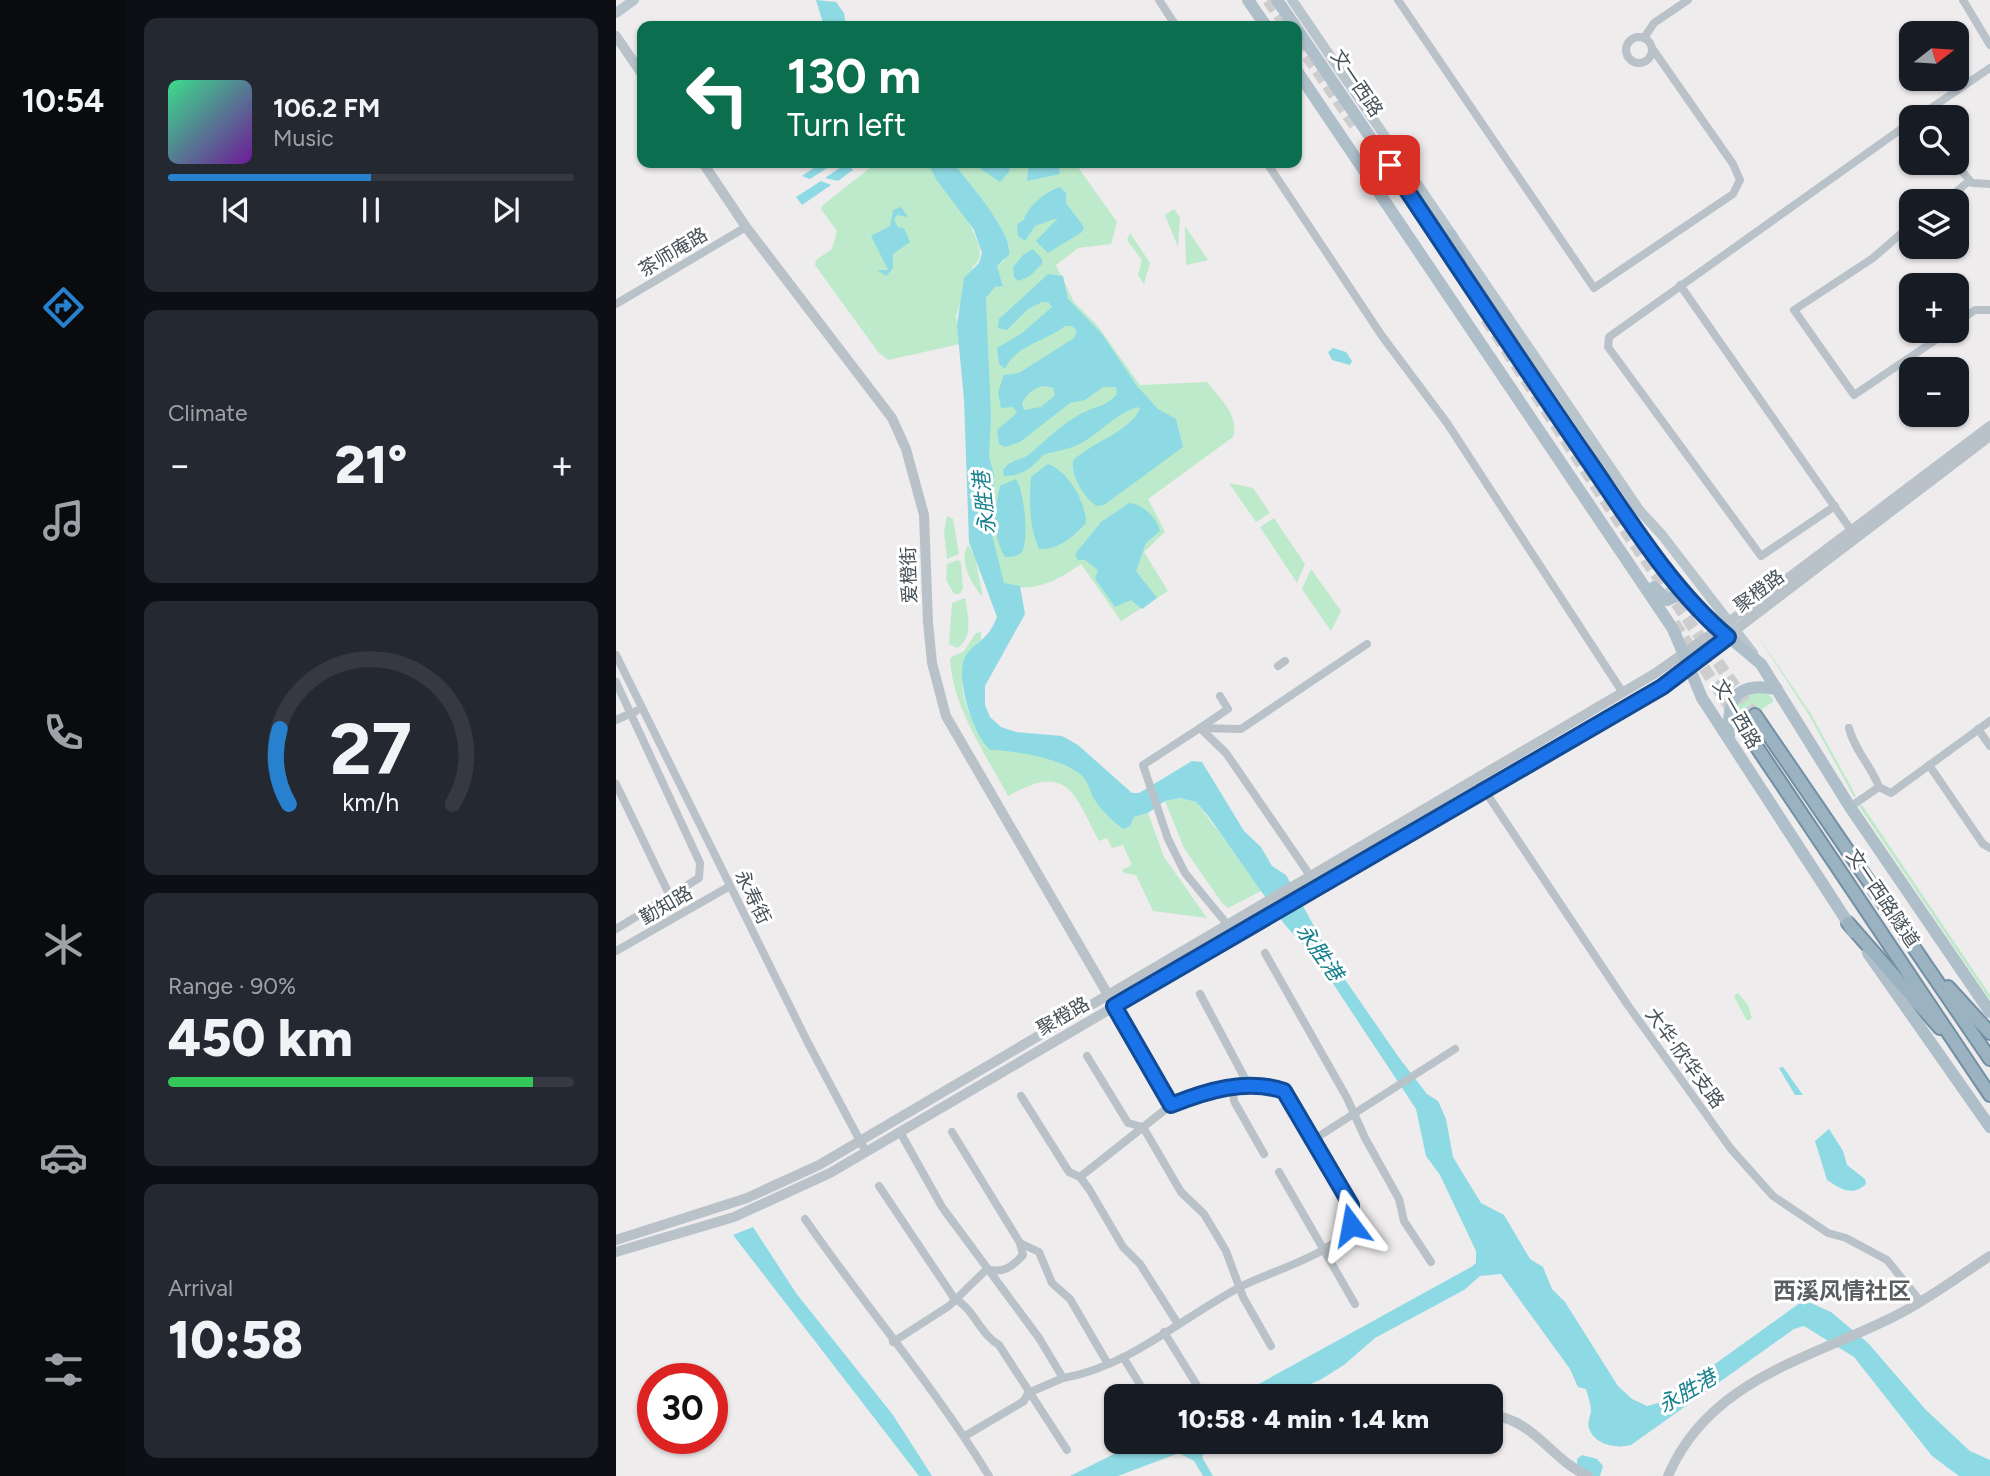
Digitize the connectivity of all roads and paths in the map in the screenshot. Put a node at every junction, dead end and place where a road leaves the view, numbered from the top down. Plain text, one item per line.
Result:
1 (634, 0) edge
2 (1158, 0) edge
3 (1248, 0) edge
4 (1277, 0) edge
5 (1292, 0) edge
6 (1398, 0) edge
7 (1688, 0) edge
8 (1963, 0) edge
9 (616, 13) edge
10 (1173, 21) edge
11 (1263, 21) edge
12 (1292, 21) edge
13 (616, 36) edge
14 (1302, 36) edge
15 (1644, 38) junction
16 (1990, 45) edge
17 (1652, 48) junction
18 (637, 67) edge
19 (1990, 68) edge
20 (1302, 78) edge
21 (1938, 105) edge
22 (1899, 130) edge
23 (706, 168) edge
24 (1270, 168) edge
25 (1964, 175) edge
26 (1969, 181) junction
27 (1990, 184) edge
28 (1959, 189) edge
29 (747, 227) junction
30 (1451, 235) junction
31 (1899, 235) edge
32 (1465, 277) junction
33 (1680, 285) junction
34 (616, 304) edge
35 (1990, 310) edge
36 (1969, 314) edge
37 (1931, 343) edge
38 (1990, 426) edge
39 (1990, 436) edge
40 (1835, 506) junction
41 (1607, 530) junction
42 (1854, 535) junction
43 (1677, 582) junction
44 (1728, 630) junction
45 (1367, 644) dead end
46 (616, 655) edge
47 (1686, 660) junction
48 (616, 682) edge
49 (1777, 689) junction
50 (1623, 693) junction
51 (1220, 696) dead end
52 (641, 708) junction
53 (631, 713) junction
54 (1755, 715) tunnel mouth
55 (616, 720) edge
56 (1990, 721) edge
57 (1742, 725) tunnel mouth
58 (1200, 728) junction
59 (1849, 728) dead end
60 (1978, 729) junction
61 (1729, 741) junction
62 (1990, 746) edge
63 (1929, 765) junction
64 (1477, 779) junction
65 (616, 784) edge
66 (1879, 787) junction
67 (1484, 789) junction
68 (1850, 807) junction
69 (1990, 848) edge
70 (1310, 876) junction
71 (730, 886) junction
72 (1318, 887) junction
73 (670, 896) junction
74 (1848, 923) junction
75 (1228, 925) junction
76 (616, 929) edge
77 (1236, 935) junction
78 (616, 950) edge
79 (1265, 953) dead end
80 (1926, 965) junction
81 (1200, 994) dead end
82 (1108, 996) junction
83 (1114, 1006) junction
84 (1990, 1012) edge
85 (1990, 1033) edge
86 (1455, 1049) dead end
87 (1087, 1056) dead end
88 (1990, 1059) edge
89 (1970, 1063) junction
90 (1249, 1086) junction
91 (1232, 1087) junction
92 (1990, 1095) edge
93 (1021, 1096) dead end
94 (1171, 1105) junction
95 (1353, 1113) junction
96 (1143, 1127) junction
97 (1990, 1127) edge
98 (900, 1132) junction
99 (952, 1132) dead end
100 (1313, 1140) junction
101 (860, 1142) junction
102 (866, 1152) junction
103 (1264, 1154) dead end
104 (1279, 1172) dead end
105 (1080, 1177) junction
106 (879, 1185) dead end
107 (805, 1219) dead end
108 (616, 1240) edge
109 (1020, 1243) junction
110 (1322, 1249) junction
111 (616, 1252) edge
112 (1990, 1256) edge
113 (1431, 1262) dead end
114 (987, 1269) junction
115 (1242, 1286) junction
116 (954, 1298) junction
117 (1921, 1302) junction
118 (1356, 1304) dead end
119 (1178, 1324) junction
120 (1164, 1332) junction
121 (894, 1342) junction
122 (1271, 1346) dead end
123 (1123, 1357) junction
124 (1108, 1364) junction
125 (1063, 1378) junction
126 (1140, 1384) edge
127 (1196, 1384) edge
128 (1028, 1393) junction
129 (1503, 1418) edge
130 (965, 1436) junction
131 (1066, 1450) dead end
132 (989, 1476) edge
133 (1588, 1476) edge
134 (1668, 1476) edge

1 - 9 main road
2 - 10 street
3 - 11 main road
4 - 12 main road, 文一西路
5 - 30 main road
6 - 17 street
7 - 15 street
8 - 16 street
13 - 18 street
14 - 32 main road, 文一西路
15 - 17 street
15 - 17 street
19 - 21 street
20 - 41 main road, 文一西路
22 - 33 street
23 - 29 street, 爱橙街
24 - 50 street
25 - 26 street
26 - 27 street
26 - 28 street
29 - 34 street, 茶师庵路
29 - 82 street, 爱橙街
30 - 32 main road
30 - 44 main road
31 - 37 street
32 - 43 main road, 文一西路
33 - 40 street
33 - 40 street
35 - 36 street
38 - 42 street, 聚橙路
39 - 42 street, 聚橙路
40 - 42 street
41 - 43 main road
41 - 47 main road, 文一西路
42 - 44 street, 聚橙路
43 - 44 main road, 文一西路
44 - 47 street, 聚橙路
44 - 49 main road, 文一西路
45 - 58 street
46 - 52 street, 永寿街
47 - 50 street, 聚橙路
47 - 61 main road, 文一西路
47 - 67 street, 聚橙路
48 - 53 street
49 - 61 main road
49 - 68 main road, 文一西路
50 - 64 street, 聚橙路
51 - 58 street
52 - 53 street
52 - 71 street, 永寿街
53 - 55 street
53 - 73 street
54 - 80 highway, 文一西路隧道
56 - 60 street
57 - 89 highway, 文一西路隧道
58 - 70 street
58 - 75 street
59 - 66 street
60 - 62 street
60 - 63 street
61 - 74 main road, 文一西路
63 - 66 street
63 - 69 street
64 - 67 street, 大华·欣华支路
64 - 70 street, 聚橙路
65 - 73 street
66 - 68 street
67 - 72 street, 聚橙路
67 - 117 street, 大华·欣华支路
68 - 84 main road, 文一西路
70 - 72 street
70 - 75 street, 聚橙路
71 - 78 street, 勤知路
71 - 101 street, 永寿街
72 - 77 street, 聚橙路
73 - 76 street
74 - 89 highway
74 - 97 main road, 文一西路
75 - 77 street
75 - 82 street, 聚橙路
77 - 83 street, 聚橙路
79 - 95 street
80 - 85 highway
80 - 88 highway, 文一西路隧道
81 - 90 street
82 - 83 street, 爱橙街
82 - 101 street, 聚橙路
83 - 94 street
83 - 98 street, 聚橙路
86 - 95 street
87 - 96 street
89 - 92 highway, 文一西路隧道
90 - 91 street
90 - 100 street
91 - 94 street
91 - 103 street
93 - 105 street
94 - 96 street
95 - 100 street
95 - 113 street
96 - 105 street
96 - 115 street
98 - 102 street, 聚橙路
98 - 114 street
99 - 109 street
100 - 110 street
101 - 102 street, 永寿街
101 - 108 street, 聚橙路
102 - 111 street, 聚橙路
104 - 110 street
105 - 119 street
106 - 116 street
107 - 121 street
109 - 114 street
109 - 124 street
110 - 115 street
110 - 118 street
112 - 117 street
114 - 116 street
114 - 125 street
115 - 119 street
115 - 122 street
116 - 121 street
116 - 128 street
117 - 134 street
119 - 120 street
120 - 123 street
120 - 127 street
121 - 130 street
123 - 124 street
123 - 126 street
124 - 125 street
125 - 128 street
128 - 130 street
128 - 131 street
129 - 133 street
130 - 132 street

